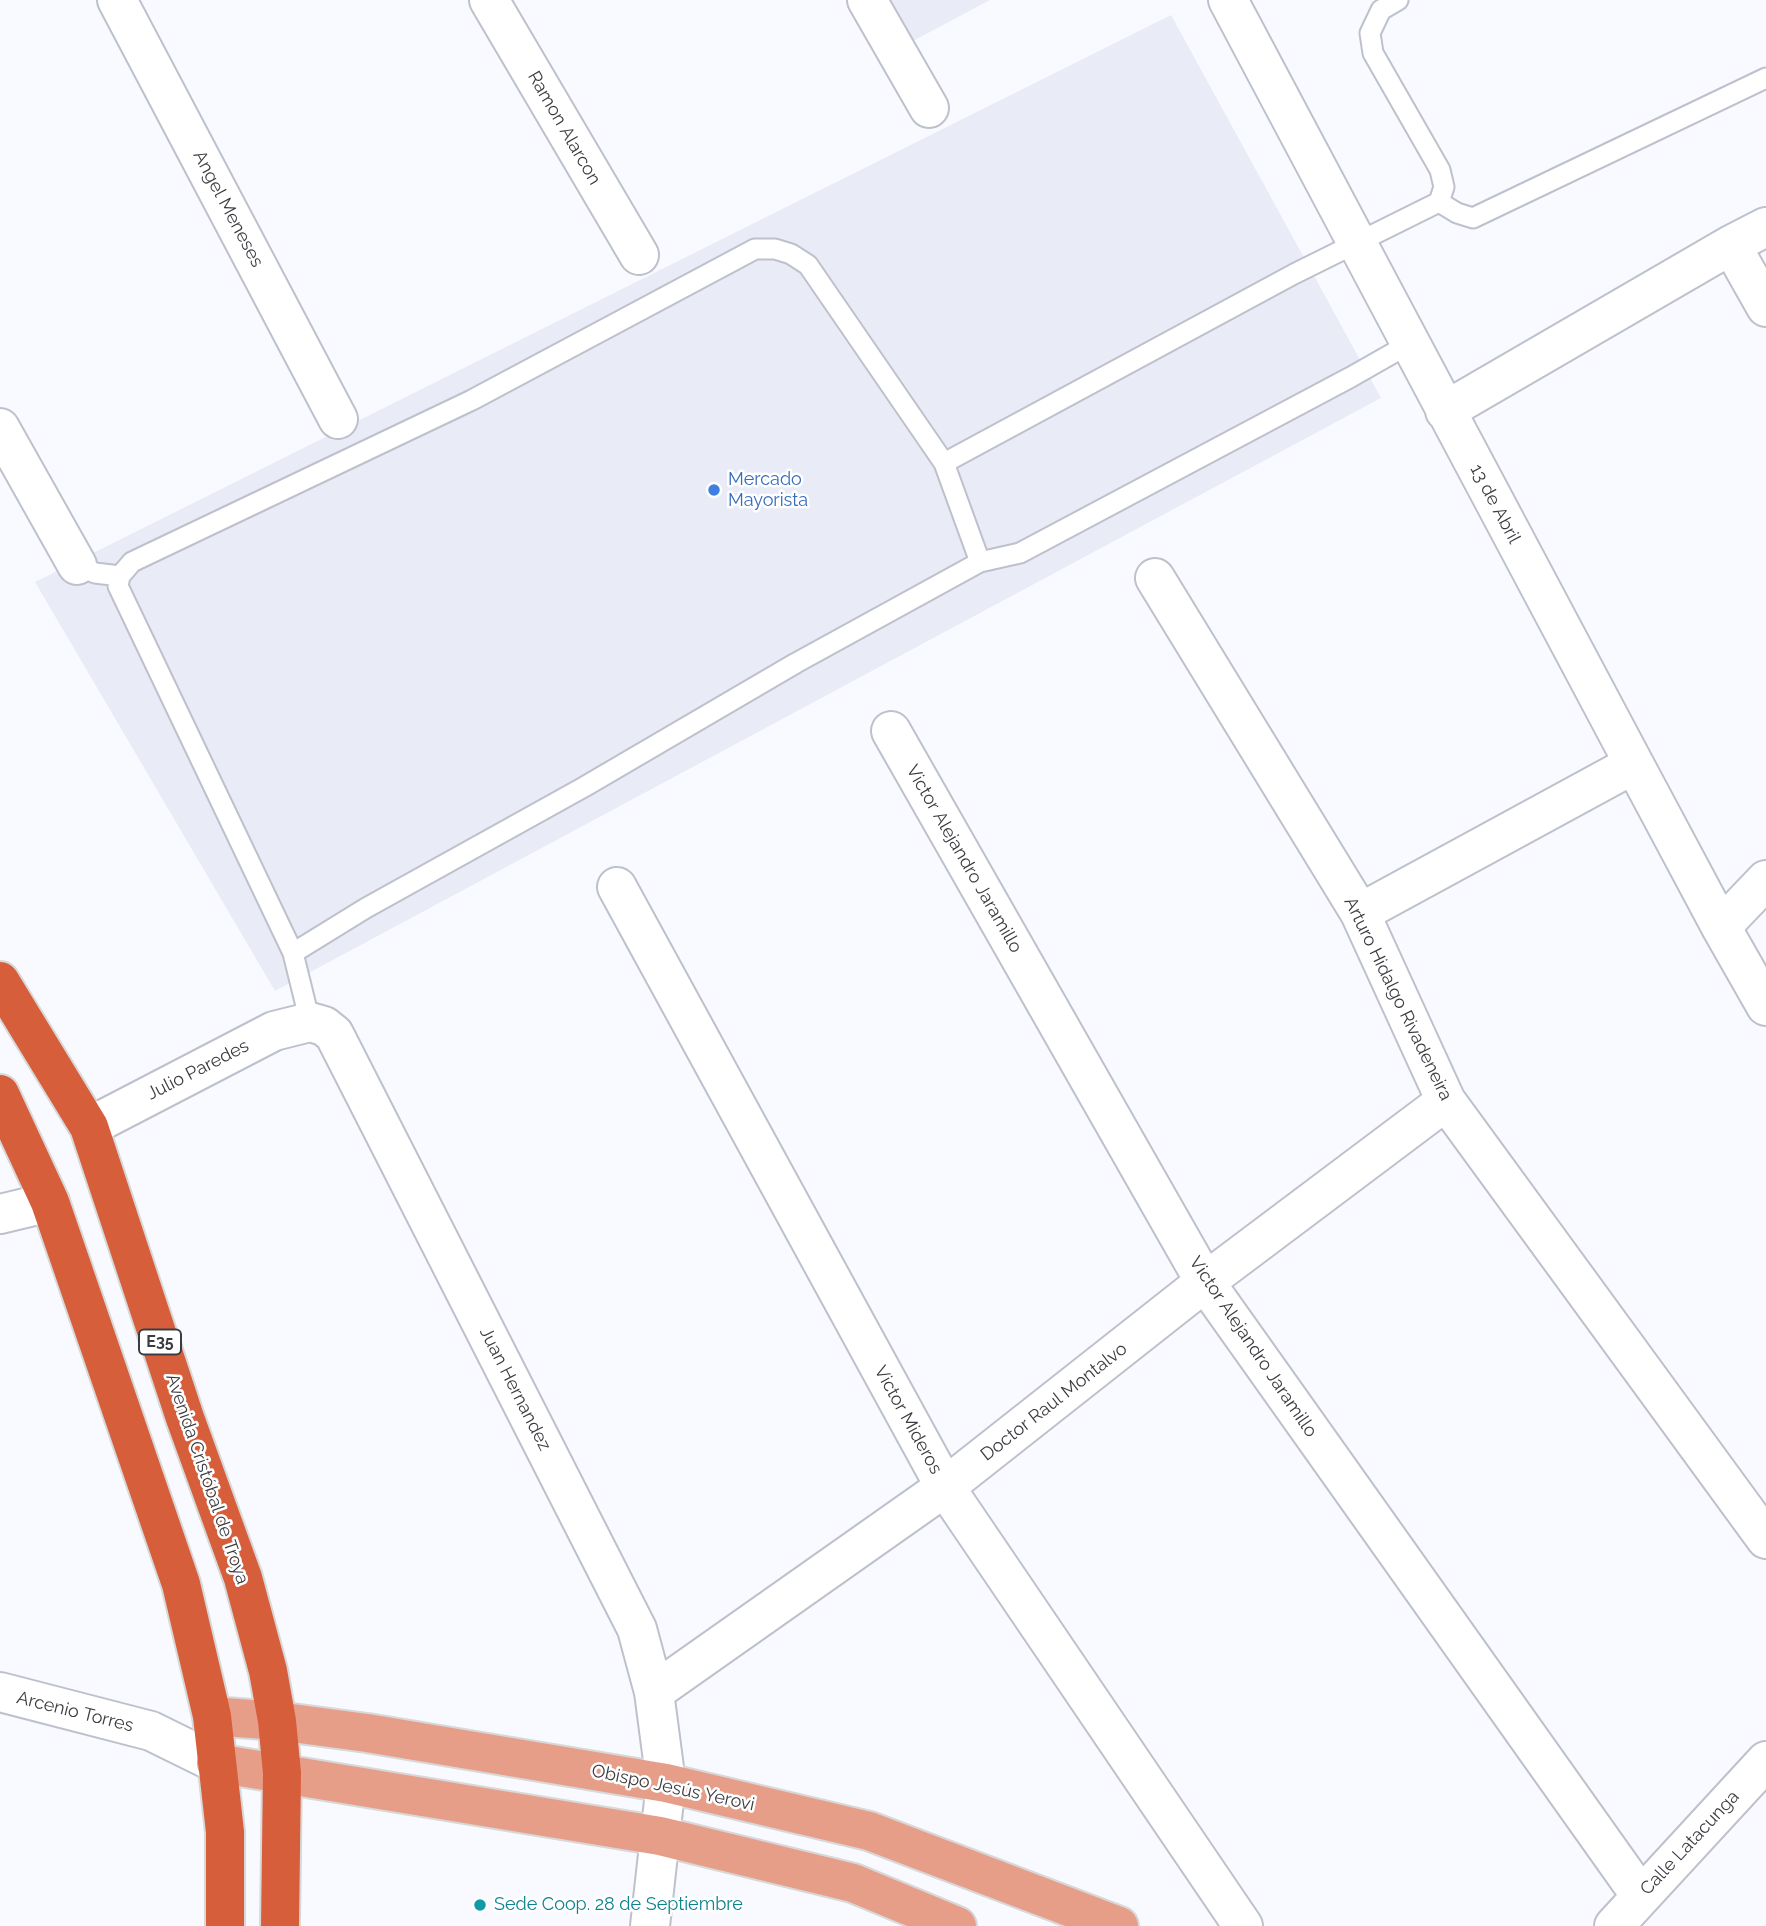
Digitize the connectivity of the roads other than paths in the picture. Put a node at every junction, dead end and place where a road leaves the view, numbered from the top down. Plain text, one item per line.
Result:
1 (117, 0) edge
2 (489, 0) edge
3 (867, 0) edge
4 (1228, 0) edge
5 (1398, 0) edge
6 (1766, 78) edge
7 (929, 108) dead end
8 (1440, 202) junction
9 (1766, 227) edge
10 (1356, 242) junction
11 (1731, 245) junction
12 (639, 255) dead end
13 (1766, 307) edge
14 (1409, 344) junction
15 (1445, 411) junction
16 (338, 419) dead end
17 (0, 428) edge
18 (944, 463) junction
19 (980, 562) junction
20 (77, 565) joint
21 (120, 576) junction
22 (1155, 578) dead end
23 (891, 731) dead end
24 (1634, 764) junction
25 (1766, 880) edge
26 (617, 887) dead end
27 (1360, 913) junction
28 (1721, 927) junction
29 (293, 953) junction
30 (0, 981) edge
31 (1766, 1006) edge
32 (310, 1022) junction
33 (0, 1094) edge
34 (1446, 1101) junction
35 (89, 1127) junction
36 (50, 1202) junction
37 (0, 1214) edge
38 (1205, 1282) junction
39 (945, 1487) junction
40 (1766, 1539) edge
41 (0, 1692) edge
42 (654, 1692) junction
43 (212, 1716) junction
44 (277, 1721) junction
45 (151, 1731) junction
46 (1766, 1761) edge
47 (216, 1763) junction
48 (282, 1773) junction
49 (666, 1783) junction
50 (660, 1836) junction
51 (1641, 1896) junction
52 (225, 1926) edge
53 (280, 1926) edge
54 (650, 1926) edge
55 (957, 1926) edge
56 (1119, 1926) edge
57 (1243, 1926) edge
58 (1614, 1926) edge

1 - 16 street, Angel Meneses
2 - 12 street, Ramon Alarcon
3 - 7 street
4 - 10 street, 13 de Abril
5 - 8 lane
6 - 8 lane
8 - 10 lane
9 - 11 street
10 - 14 street, 13 de Abril
10 - 18 lane
11 - 13 street
11 - 15 street
14 - 15 street, 13 de Abril
14 - 19 lane
15 - 24 street, 13 de Abril
17 - 20 street
18 - 19 lane
18 - 21 lane
19 - 29 lane
20 - 21 lane
21 - 29 lane
22 - 27 street, Arturo Hidalgo Rivadeneira
23 - 38 street, Victor Alejandro Jaramillo
24 - 27 street
24 - 28 street, 13 de Abril
25 - 28 street
26 - 39 street, Victor Mideros
27 - 34 street, Arturo Hidalgo Rivadeneira
28 - 31 street, 13 de Abril
29 - 32 lane
30 - 35 highway, Avenida Cristóbal de Troya / E35
32 - 35 street, Julio Paredes
32 - 42 street, Juan Hernandez
33 - 36 highway
34 - 38 street, Doctor Raul Montalvo
34 - 40 street, Arturo Hidalgo Rivadeneira
35 - 44 highway, Avenida Cristóbal de Troya / E35
36 - 37 street
36 - 43 highway
38 - 39 street, Doctor Raul Montalvo
38 - 51 street, Victor Alejandro Jaramillo
39 - 42 street, Doctor Raul Montalvo
39 - 57 street, Victor Mideros
41 - 45 street, Arcenio Torres
42 - 49 street, Juan Hernandez
43 - 44 main road, Obispo Jesús Yerovi
43 - 45 street, Arcenio Torres
43 - 47 highway
44 - 48 highway, Avenida Cristóbal de Troya / E35
44 - 49 main road, Obispo Jesús Yerovi
45 - 47 street, Arcenio Torres
46 - 51 street, Calle Latacunga
47 - 48 main road
47 - 52 highway
48 - 50 main road
48 - 53 highway, Avenida Cristóbal de Troya / E35
49 - 50 street, Juan Hernandez
49 - 56 main road, Obispo Jesús Yerovi
50 - 54 street, Juan Hernandez
50 - 55 main road
51 - 58 street, Calle Latacunga

